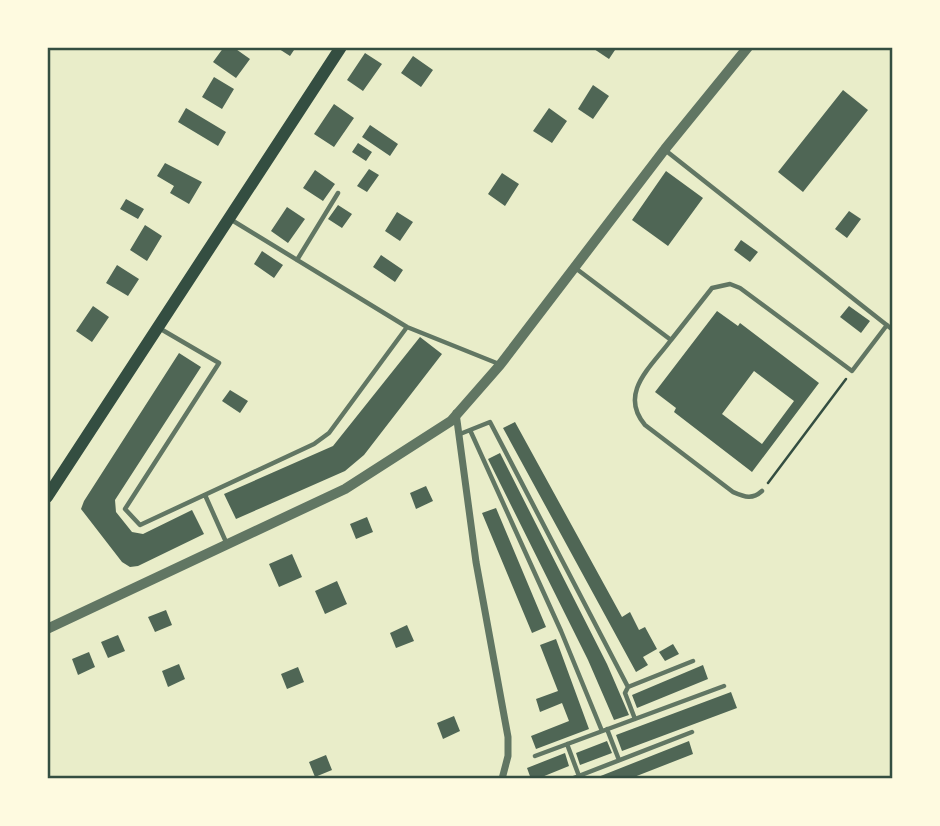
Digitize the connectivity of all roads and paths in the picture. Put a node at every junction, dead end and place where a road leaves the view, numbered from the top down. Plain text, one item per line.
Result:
1 (341, 47) edge
2 (748, 47) edge
3 (664, 149) junction
4 (338, 193) dead end
5 (230, 218) junction
6 (298, 260) junction
7 (574, 267) junction
8 (887, 325) junction
9 (407, 327) junction
10 (159, 328) junction
11 (893, 330) edge
12 (671, 340) junction
13 (500, 365) junction
14 (852, 371) junction
15 (456, 413) junction
16 (470, 430) junction
17 (459, 434) junction
18 (762, 491) joint
19 (205, 495) junction
20 (47, 497) edge
21 (227, 545) junction
22 (47, 629) edge
23 (693, 661) dead end
24 (724, 686) dead end
25 (628, 687) junction
26 (635, 719) junction
27 (605, 730) junction
28 (692, 732) dead end
29 (567, 744) junction
30 (535, 756) dead end
31 (619, 760) junction
32 (579, 776) junction
33 (502, 779) edge
34 (571, 779) edge

1 - 5 main road
2 - 3 street
3 - 7 street
3 - 8 lane
4 - 6 lane
5 - 6 lane
5 - 10 main road
6 - 9 lane
7 - 12 lane
7 - 13 street
8 - 11 lane
8 - 14 lane
9 - 13 lane
9 - 19 lane
10 - 19 lane
10 - 20 main road
12 - 14 lane
12 - 18 lane
13 - 15 street
14 - 18 path
15 - 17 street
15 - 21 street
16 - 17 lane
16 - 25 lane
16 - 27 lane
17 - 33 street
19 - 21 lane
21 - 22 street
23 - 25 lane
24 - 26 lane
25 - 26 lane
26 - 27 lane
27 - 29 lane
27 - 31 lane
28 - 31 lane
29 - 30 lane
29 - 32 lane
31 - 32 lane
32 - 34 lane

